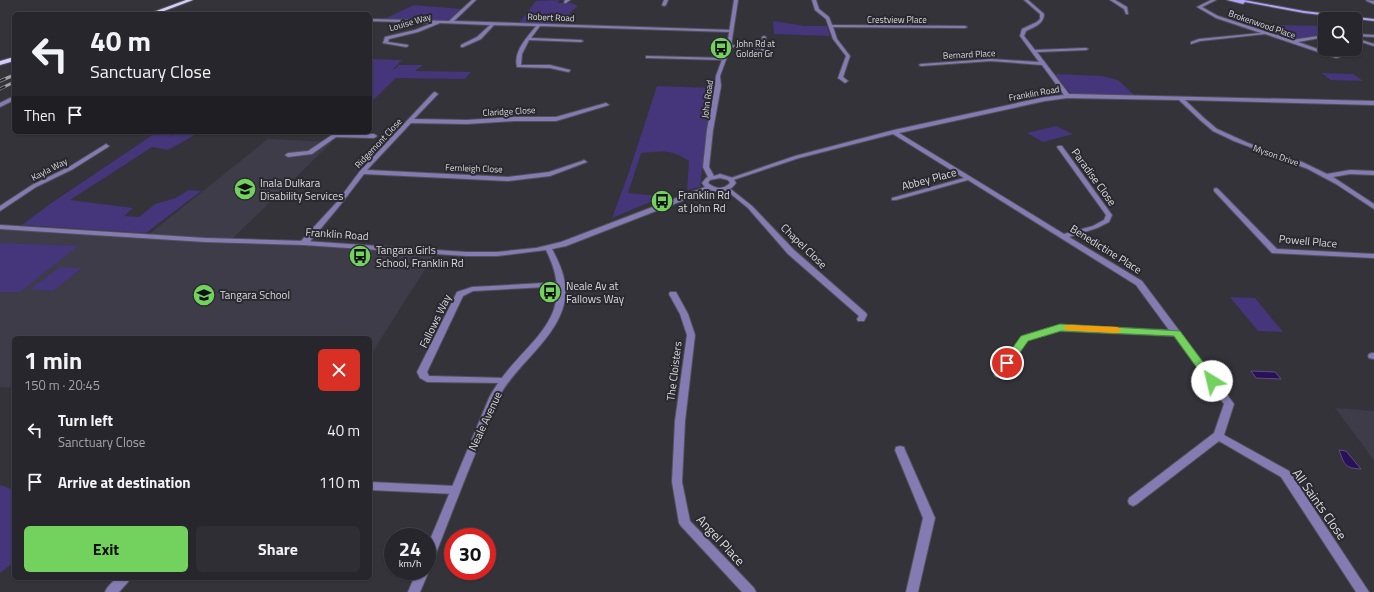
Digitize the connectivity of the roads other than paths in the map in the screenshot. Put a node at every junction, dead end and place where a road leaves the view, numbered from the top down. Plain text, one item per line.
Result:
1 (191, 0) edge
2 (197, 0) edge
3 (474, 0) edge
4 (666, 0) edge
5 (736, 0) edge
6 (814, 0) edge
7 (1026, 0) edge
8 (1112, 0) edge
9 (1214, 0) edge
10 (1229, 0) edge
11 (1238, 0) edge
12 (1368, 0) edge
13 (1374, 3) edge
14 (664, 5) dead end
15 (157, 12) edge
16 (165, 12) edge
17 (1127, 13) dead end
18 (1318, 16) edge
19 (372, 20) edge
20 (1362, 21) edge
21 (1374, 21) edge
22 (440, 22) junction
23 (451, 22) junction
24 (493, 24) junction
25 (539, 25) junction
26 (830, 26) junction
27 (965, 27) dead end
28 (732, 31) junction
29 (1265, 34) junction
30 (1362, 35) edge
31 (1374, 36) edge
32 (764, 37) dead end
33 (1318, 37) edge
34 (529, 39) junction
35 (581, 40) dead end
36 (1362, 41) edge
37 (1290, 42) junction
38 (1193, 43) dead end
39 (1374, 45) edge
40 (406, 46) dead end
41 (463, 46) dead end
42 (728, 46) junction
43 (763, 48) junction
44 (1076, 49) junction
45 (1086, 49) dead end
46 (1034, 51) junction
47 (763, 54) dead end
48 (1084, 54) dead end
49 (12, 56) edge
50 (648, 57) dead end
51 (1338, 57) dead end
52 (724, 59) junction
53 (0, 60) edge
54 (12, 60) edge
55 (0, 63) edge
56 (1042, 64) junction
57 (921, 65) dead end
58 (568, 71) dead end
59 (845, 81) dead end
60 (435, 94) dead end
61 (1067, 96) junction
62 (12, 99) edge
63 (1181, 99) junction
64 (1374, 103) edge
65 (0, 105) edge
66 (606, 105) dead end
67 (410, 121) junction
68 (894, 132) junction
69 (374, 136) dead end
70 (106, 146) dead end
71 (1060, 147) dead end
72 (288, 155) dead end
73 (584, 162) dead end
74 (362, 172) junction
75 (1374, 173) edge
76 (1326, 176) junction
77 (711, 177) junction
78 (970, 178) junction
79 (731, 180) junction
80 (709, 188) junction
81 (728, 189) junction
82 (1216, 190) dead end
83 (894, 199) dead end
84 (1374, 207) edge
85 (0, 209) edge
86 (0, 227) edge
87 (1064, 236) junction
88 (304, 243) junction
89 (548, 247) junction
90 (1374, 256) edge
91 (562, 284) junction
92 (673, 294) dead end
93 (861, 319) dead end
94 (1177, 333) junction
95 (998, 375) dead end
96 (504, 381) junction
97 (1218, 436) junction
98 (900, 450) dead end
99 (679, 455) joint
100 (372, 486) edge
101 (456, 490) junction
102 (1133, 501) dead end
103 (436, 539) edge
104 (122, 580) edge
105 (419, 580) edge
106 (111, 592) edge
107 (414, 592) edge
108 (750, 592) edge
109 (912, 592) edge
110 (1364, 592) edge

1 - 15 main road
2 - 16 main road
3 - 23 street
4 - 14 street
5 - 28 street, John Road
6 - 26 street
7 - 46 street
8 - 17 street
9 - 29 street, Brokenwood Place
10 - 18 main road
11 - 21 main road
12 - 13 street
19 - 22 street, Robert Road
20 - 21 main road
22 - 23 street, Robert Road
22 - 40 street, Louise Way
23 - 24 street, Robert Road
24 - 25 street, Robert Road
24 - 41 street
25 - 28 street, Robert Road
25 - 34 street
26 - 27 street, Crestview Place
26 - 59 street
28 - 42 street, John Road
29 - 37 street, Brokenwood Place
29 - 38 street
30 - 31 street
32 - 43 street
33 - 37 street
34 - 35 street
34 - 58 street
36 - 39 street
37 - 51 street, Brokenwood Place
42 - 43 street
42 - 52 street, John Road
43 - 47 street
44 - 45 street
44 - 46 street
44 - 48 street
46 - 56 street
49 - 53 main road
50 - 52 street
52 - 77 street, John Road
54 - 55 main road
56 - 57 street, Bernard Place
56 - 61 street
60 - 67 street, Ridgemont Close
61 - 63 street, Franklin Road
61 - 68 street, Franklin Road
62 - 65 street
63 - 64 street, Franklin Road
63 - 76 street, Myson Drive
66 - 67 street, Claridge Close
67 - 74 street, Ridgemont Close
68 - 78 street, Benedictine Place
68 - 79 street, Franklin Road
69 - 72 street
70 - 85 street, Kayla Way
71 - 87 street, Paradise Close
73 - 74 street, Fernleigh Close
74 - 88 street, Ridgemont Close
75 - 76 street
76 - 84 street, Myson Drive
77 - 79 street
77 - 80 street
78 - 83 street, Abbey Place
78 - 87 street, Benedictine Place
79 - 81 street
80 - 81 street
80 - 89 street, Franklin Road
81 - 93 street, Chapel Close
82 - 90 street, Powell Place
86 - 88 street, Franklin Road
87 - 94 street, Benedictine Place
88 - 89 street, Franklin Road
89 - 91 street, Neale Avenue
91 - 96 street, Neale Avenue
91 - 96 street, Fallows Way
92 - 99 street, The Cloisters
94 - 95 street
94 - 97 street, Benedictine Place
96 - 101 street, Neale Avenue
97 - 102 street
97 - 110 street, All Saints Close
98 - 109 street
99 - 108 street, Angel Place
100 - 101 street
101 - 103 street, Neale Avenue
104 - 106 street
105 - 107 street

